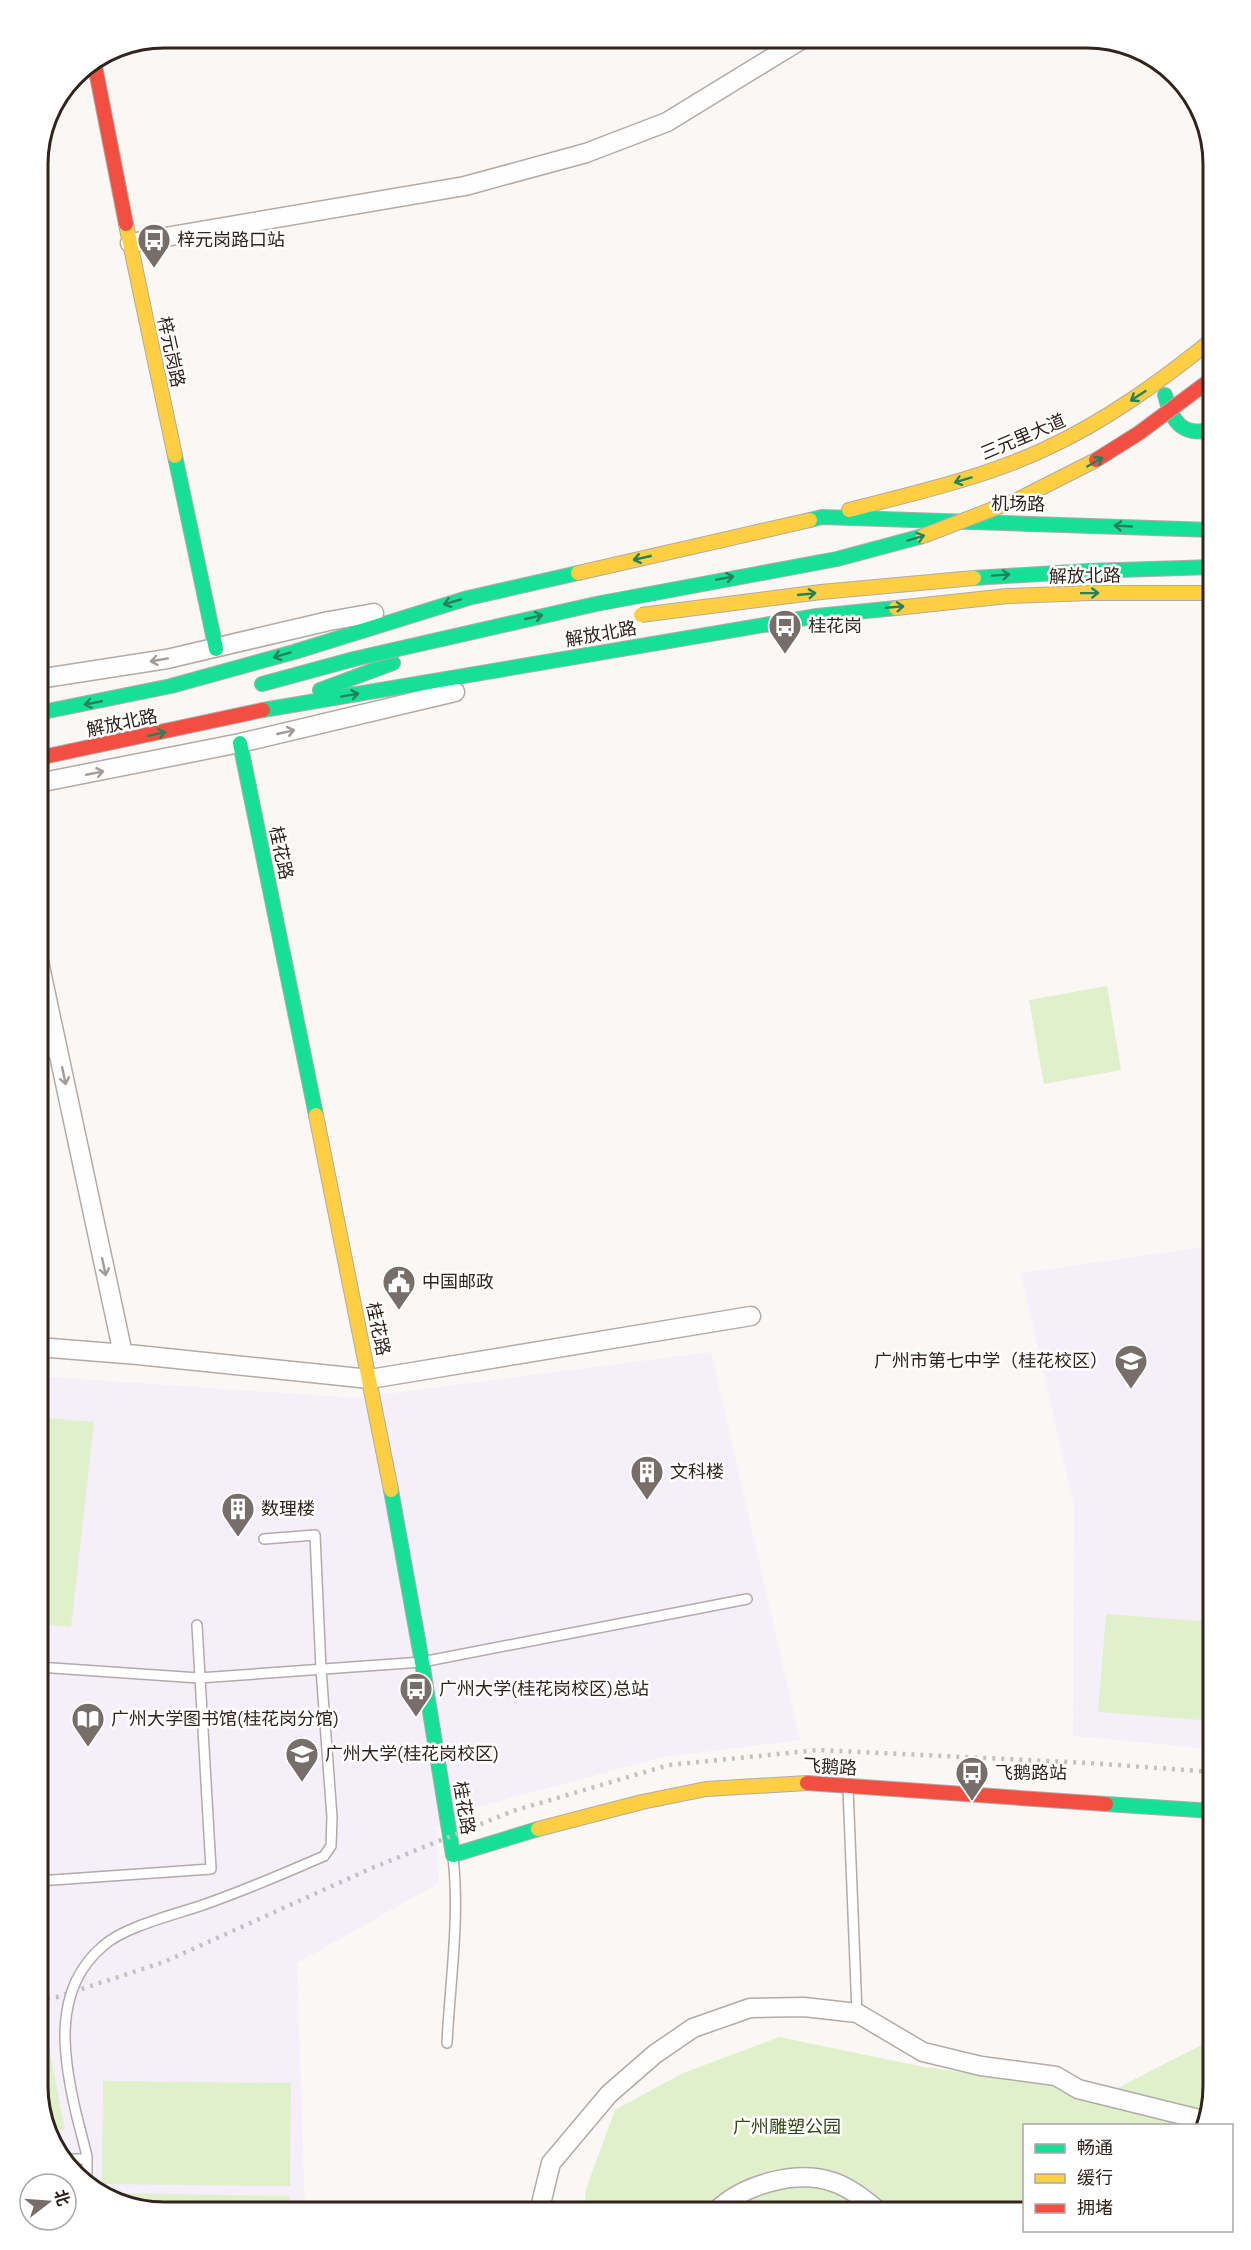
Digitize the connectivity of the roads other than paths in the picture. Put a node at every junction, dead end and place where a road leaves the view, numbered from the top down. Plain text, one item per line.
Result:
1 (788, 48) edge
2 (96, 70) edge
3 (130, 243) junction
4 (1203, 348) edge
5 (1186, 362) junction
6 (1203, 386) edge
7 (1203, 432) edge
8 (822, 517) junction
9 (1181, 530) junction
10 (1203, 530) edge
11 (1164, 540) dead end
12 (1156, 553) dead end
13 (1203, 567) edge
14 (1176, 593) junction
15 (1203, 593) edge
16 (671, 602) dead end
17 (856, 611) junction
18 (418, 612) junction
19 (627, 617) dead end
20 (544, 630) dead end
21 (693, 636) junction
22 (216, 649) junction
23 (354, 659) junction
24 (48, 678) edge
25 (246, 688) dead end
26 (272, 708) junction
27 (48, 711) edge
28 (240, 743) junction
29 (48, 756) edge
30 (48, 781) edge
31 (48, 1004) edge
32 (57, 1046) junction
33 (48, 1048) edge
34 (750, 1316) dead end
35 (48, 1348) edge
36 (123, 1354) junction
37 (370, 1379) junction
38 (264, 1539) dead end
39 (747, 1599) dead end
40 (197, 1624) dead end
41 (422, 1662) junction
42 (48, 1667) edge
43 (321, 1669) junction
44 (199, 1678) junction
45 (848, 1786) junction
46 (1203, 1809) edge
47 (453, 1855) junction
48 (48, 1880) edge
49 (857, 2013) junction
50 (447, 2043) dead end
51 (1198, 2119) edge
52 (73, 2158) edge
53 (87, 2159) junction
54 (87, 2173) edge
55 (541, 2202) edge
56 (727, 2202) edge
57 (867, 2202) edge

1 - 3 street
2 - 3 main road, 梓元岗路
3 - 22 main road, 梓元岗路
4 - 5 main road, 三元里大道
5 - 7 main road
5 -> 8 main road, 三元里大道
23 -> 6 main road, bridge
9 -> 8 main road, 机场路
8 - 17 main road
8 -> 18 main road, 解放北路
9 - 10 main road, 机场路
9 - 11 main road
12 - 14 main road
19 -> 13 main road, bridge
14 - 15 main road
17 -> 14 main road, 解放北路
16 - 26 main road
17 - 21 main road, 解放北路
18 - 22 street
18 -> 27 main road, 解放北路
20 - 23 main road, bridge
26 -> 21 main road, 解放北路
28 -> 21 street
22 -> 24 street
23 - 25 main road
29 -> 26 main road, 解放北路
30 -> 28 street
28 - 37 main road, 桂花路
31 - 32 street
32 - 33 street
32 -> 36 street
34 - 37 street
35 - 36 street
36 - 37 street
37 - 41 main road, 桂花路
38 - 43 lane
39 - 41 lane
40 - 44 lane
41 - 43 lane
41 - 47 main road, 桂花路
42 - 44 lane
43 - 44 lane
43 - 53 lane, bridge
44 - 48 lane
45 - 46 main road, 飞鹅路
45 - 47 main road, 飞鹅路
45 - 49 lane
47 - 50 lane
49 - 51 street
49 - 55 street
52 - 53 lane
53 - 54 lane
56 - 57 street

